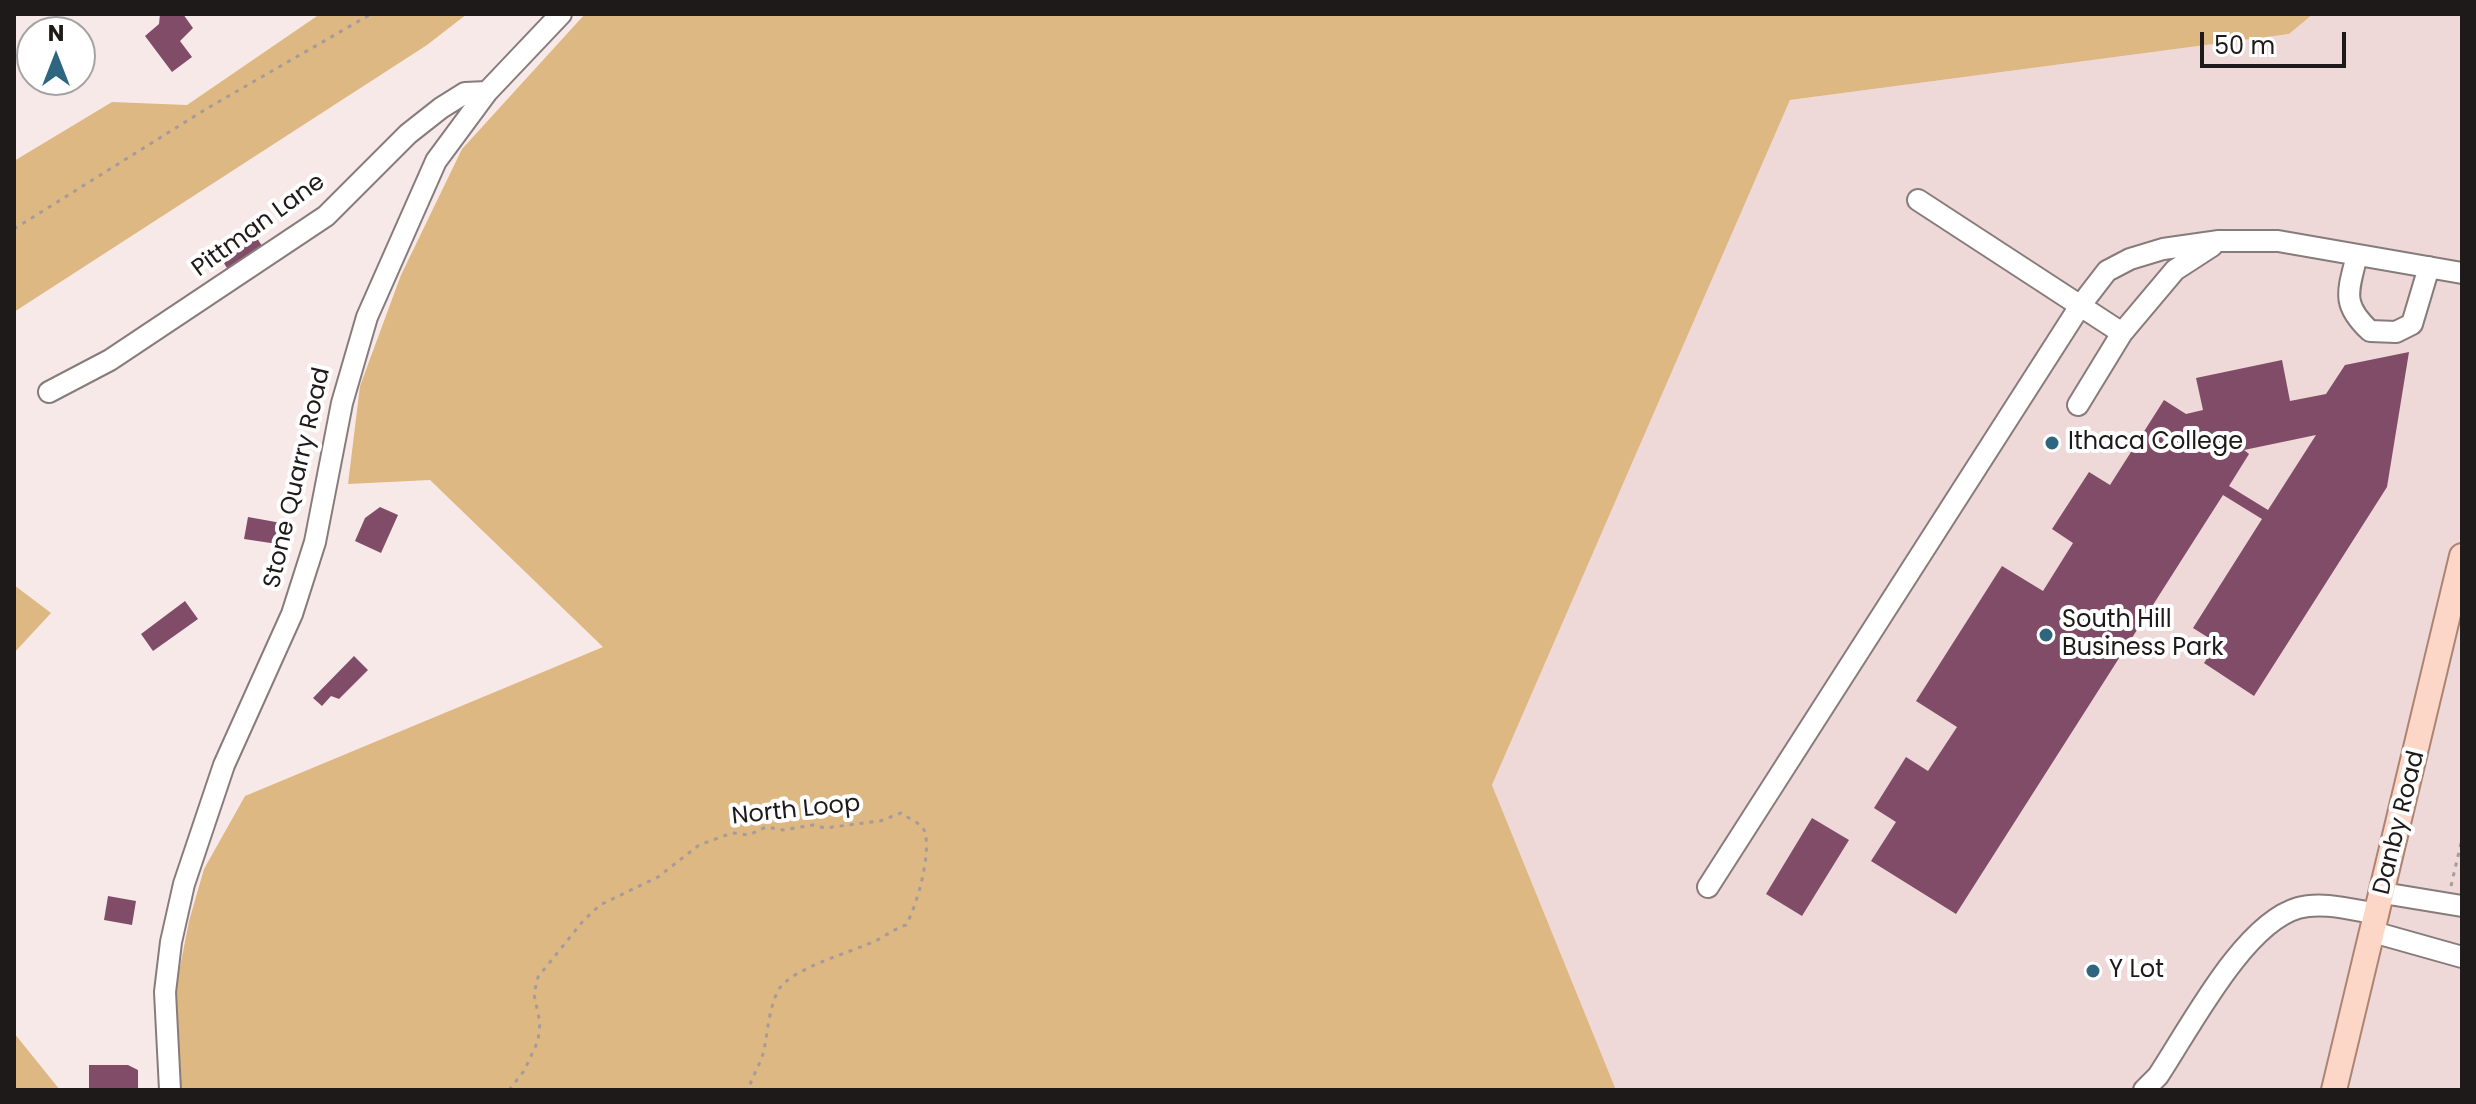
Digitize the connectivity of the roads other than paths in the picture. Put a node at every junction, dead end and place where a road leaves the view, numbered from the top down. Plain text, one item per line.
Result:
1 (561, 14) edge
2 (487, 92) junction
3 (1918, 200) dead end
4 (2219, 241) junction
5 (2357, 255) junction
6 (2429, 267) junction
7 (2462, 273) edge
8 (2080, 306) junction
9 (2122, 333) junction
10 (49, 392) dead end
11 (2078, 405) dead end
12 (2462, 556) edge
13 (1708, 887) dead end
14 (2456, 898) edge
15 (2378, 913) junction
16 (2462, 957) edge
17 (170, 1090) edge
18 (2144, 1090) edge
19 (2334, 1090) edge

1 - 2 street, Stone Quarry Road
2 - 10 street, Pittman Lane
2 - 17 street, Stone Quarry Road
3 - 8 street
4 - 5 street
4 - 8 street
4 - 9 street
5 - 6 street
5 - 6 street
6 - 7 street
8 - 9 street
8 - 13 street
9 - 11 street
12 - 15 main road, Danby Road
14 - 15 street
15 - 16 street
15 - 18 street
15 - 19 main road, Danby Road

